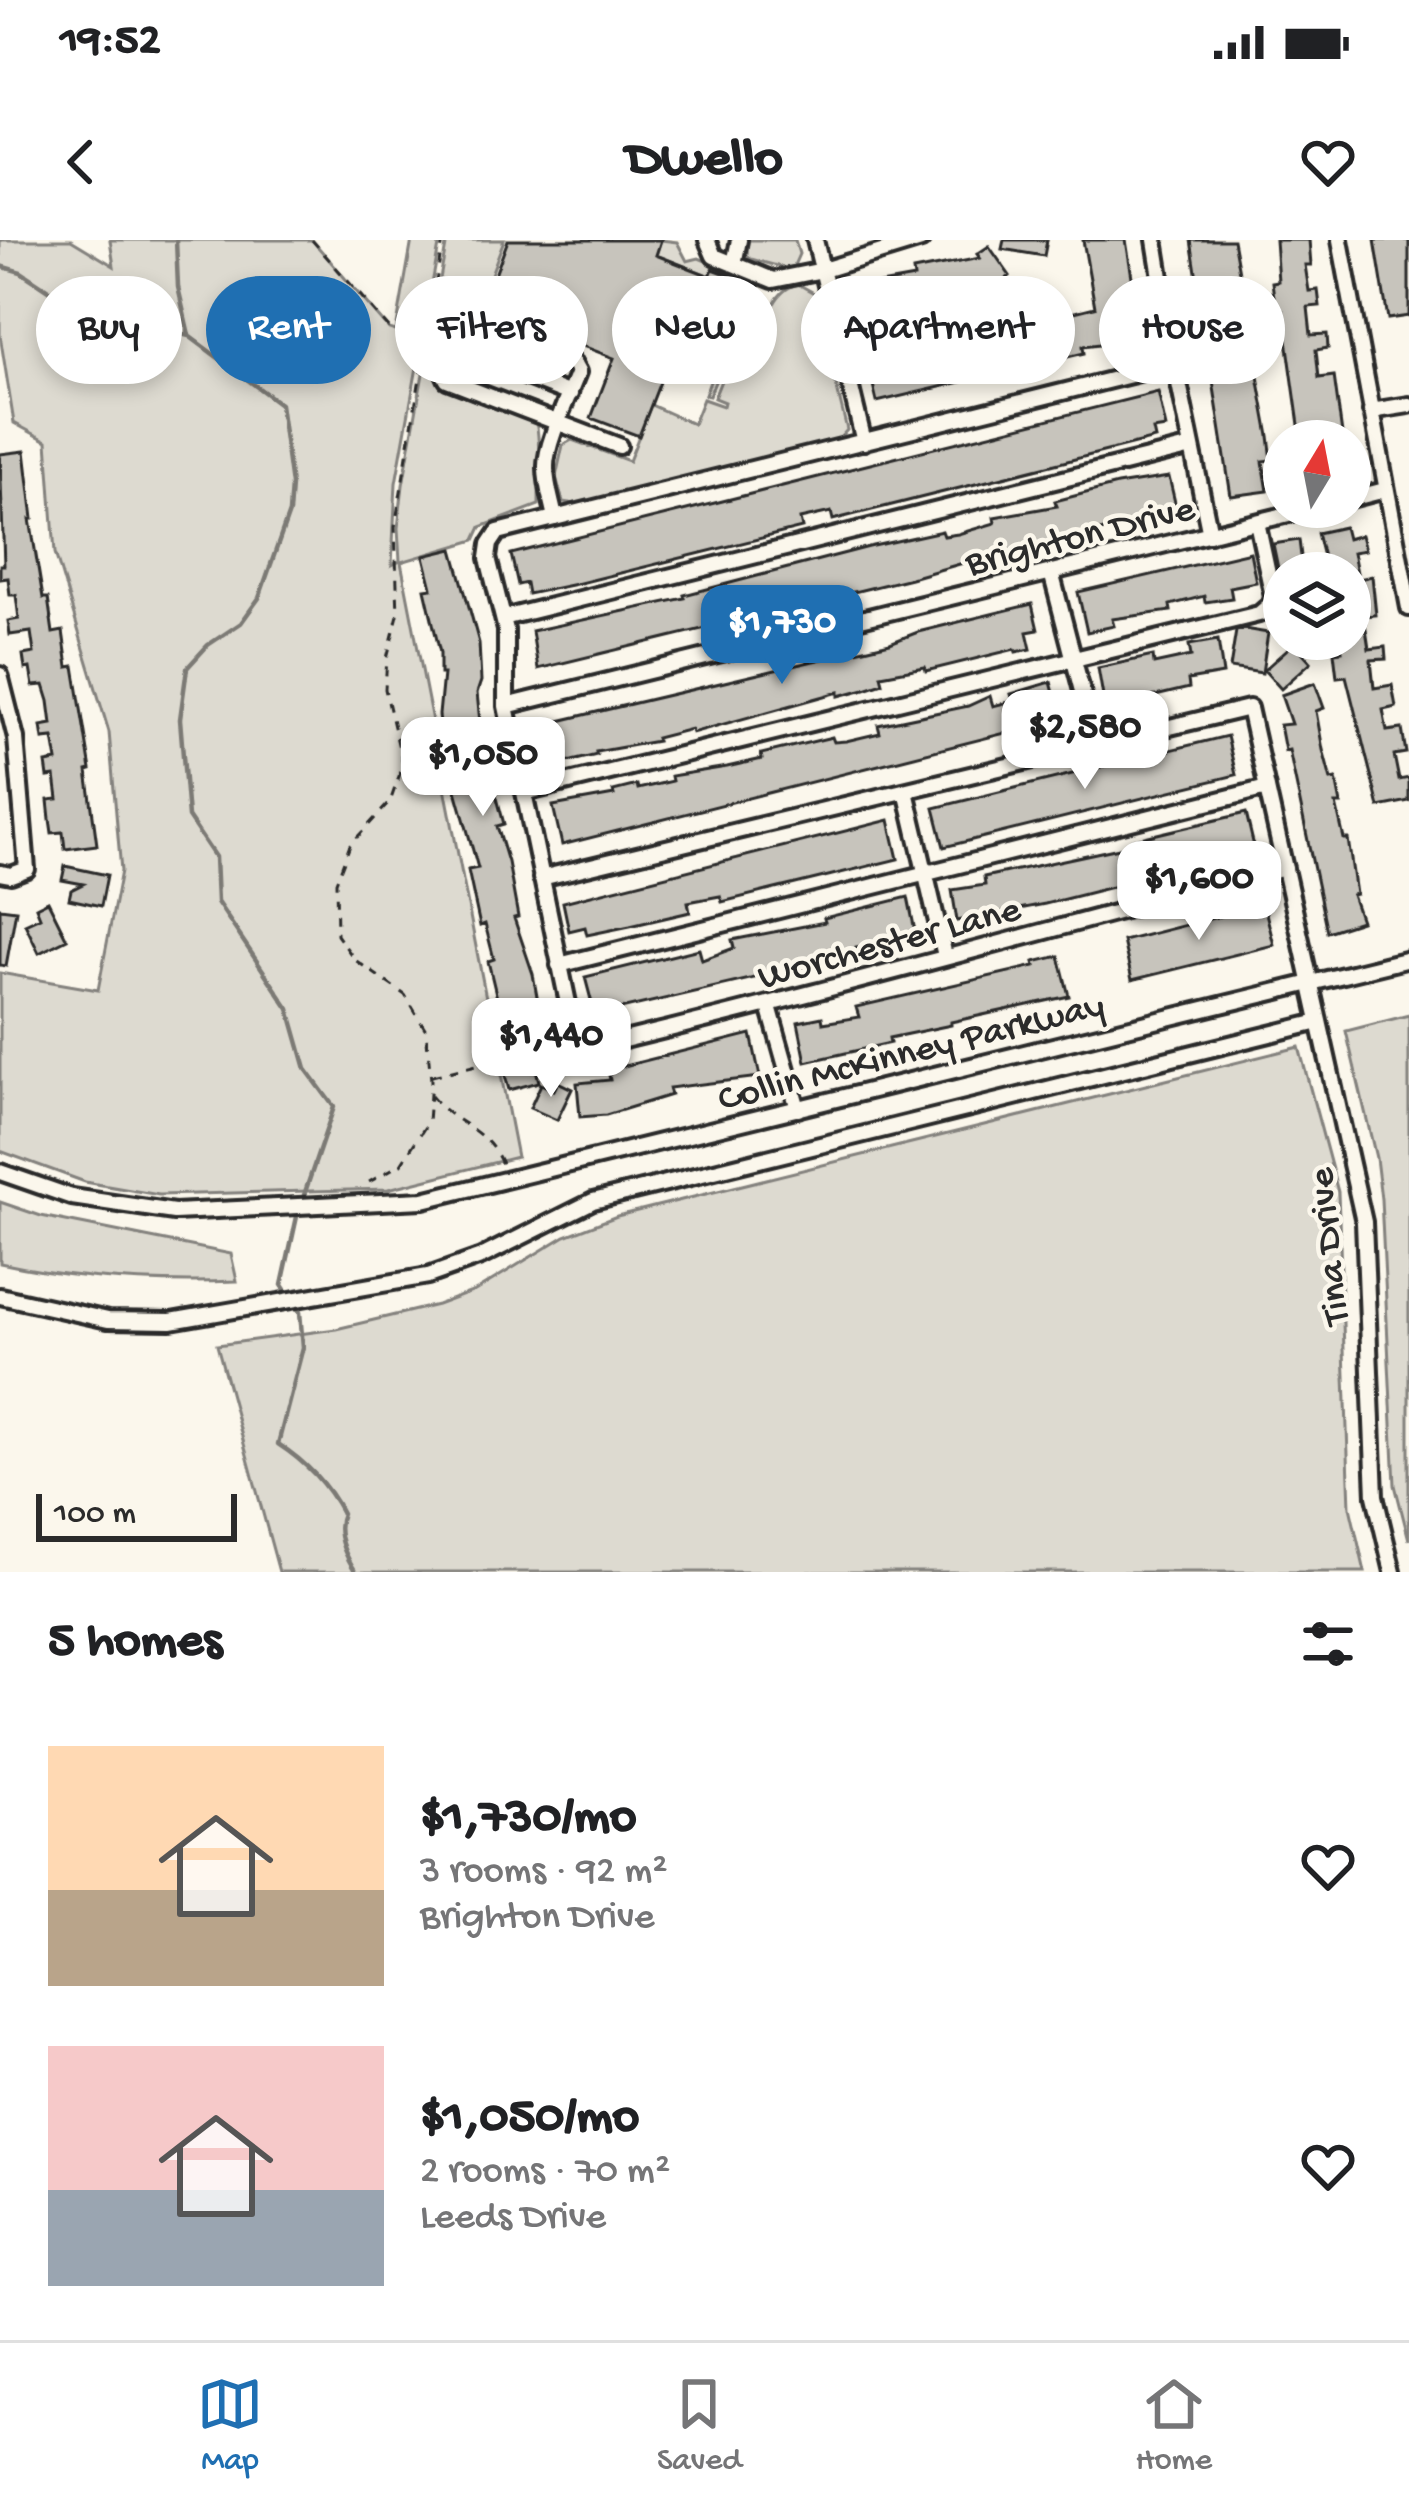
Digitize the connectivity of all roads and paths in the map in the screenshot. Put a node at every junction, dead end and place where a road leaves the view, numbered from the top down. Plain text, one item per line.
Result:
1 (312, 240) edge
2 (443, 240) edge
3 (707, 240) edge
4 (739, 240) edge
5 (815, 240) edge
6 (921, 240) edge
7 (1156, 240) edge
8 (1340, 240) edge
9 (734, 264) junction
10 (823, 270) junction
11 (436, 276) edge
12 (1162, 276) edge
13 (395, 330) edge
14 (1099, 383) edge
15 (417, 384) edge
16 (457, 384) edge
17 (545, 384) edge
18 (574, 384) edge
19 (1179, 384) edge
20 (570, 394) junction
21 (1409, 405) edge
22 (1371, 411) junction
23 (559, 425) junction
24 (864, 442) junction
25 (620, 446) dead end
26 (1192, 447) junction
27 (1385, 490) junction
28 (1371, 494) edge
29 (555, 518) junction
30 (1263, 521) edge
31 (1257, 522) junction
32 (1210, 534) junction
33 (1051, 572) junction
34 (1409, 608) edge
35 (503, 618) junction
36 (1073, 658) junction
37 (1, 681) edge
38 (506, 706) junction
39 (1096, 745) junction
40 (1267, 788) junction
41 (906, 790) junction
42 (524, 793) junction
43 (1285, 868) junction
44 (0, 873) edge
45 (926, 874) junction
46 (541, 878) junction
47 (945, 956) junction
48 (1409, 959) edge
49 (559, 964) junction
50 (1310, 985) junction
51 (769, 1006) junction
52 (1318, 1022) junction
53 (577, 1046) junction
54 (430, 1076) junction
55 (430, 1094) junction
56 (797, 1109) junction
57 (0, 1172) edge
58 (508, 1180) junction
59 (369, 1182) dead end
60 (0, 1297) edge
61 (1393, 1572) edge

1 - 13 path
2 - 11 path
3 - 9 street
4 - 9 street
5 - 10 street
6 - 10 street
7 - 12 street
8 - 22 street
9 - 10 street
10 - 24 street
14 - 24 street
15 - 54 path
16 - 23 street
17 - 20 street
18 - 20 street
19 - 26 street
20 - 23 street
21 - 22 street
22 - 27 street
23 - 25 street
23 - 29 street
24 - 29 street
26 - 32 street
26 - 35 street
27 - 28 street
27 - 34 street
29 - 35 street
30 - 31 street, Brighton Drive
31 - 32 street, Brighton Drive
31 - 36 street
32 - 33 street, Brighton Drive
33 - 36 street
33 - 38 street, Brighton Drive
35 - 38 street
36 - 39 street
36 - 42 street
37 - 44 street
38 - 42 street
39 - 40 street, Tina Drive
39 - 41 street
40 - 43 street, Tina Drive
40 - 45 street
41 - 45 street
41 - 46 street
42 - 46 street
43 - 47 street, Worchester Lane
43 - 50 street, Tina Drive
45 - 47 street
45 - 49 street
46 - 49 street
47 - 51 street, Worchester Lane
48 - 50 street, Collin McKinney Parkway
49 - 53 street
50 - 52 street, Tina Drive
50 - 56 street, Collin McKinney Parkway
51 - 53 street, Worchester Lane
51 - 56 street
52 - 60 street, Collin McKinney Parkway
52 - 61 street, Tina Drive
53 - 54 path
54 - 55 path
55 - 58 path
55 - 59 path
56 - 58 street, Collin McKinney Parkway
57 - 58 street, Collin McKinney Parkway

